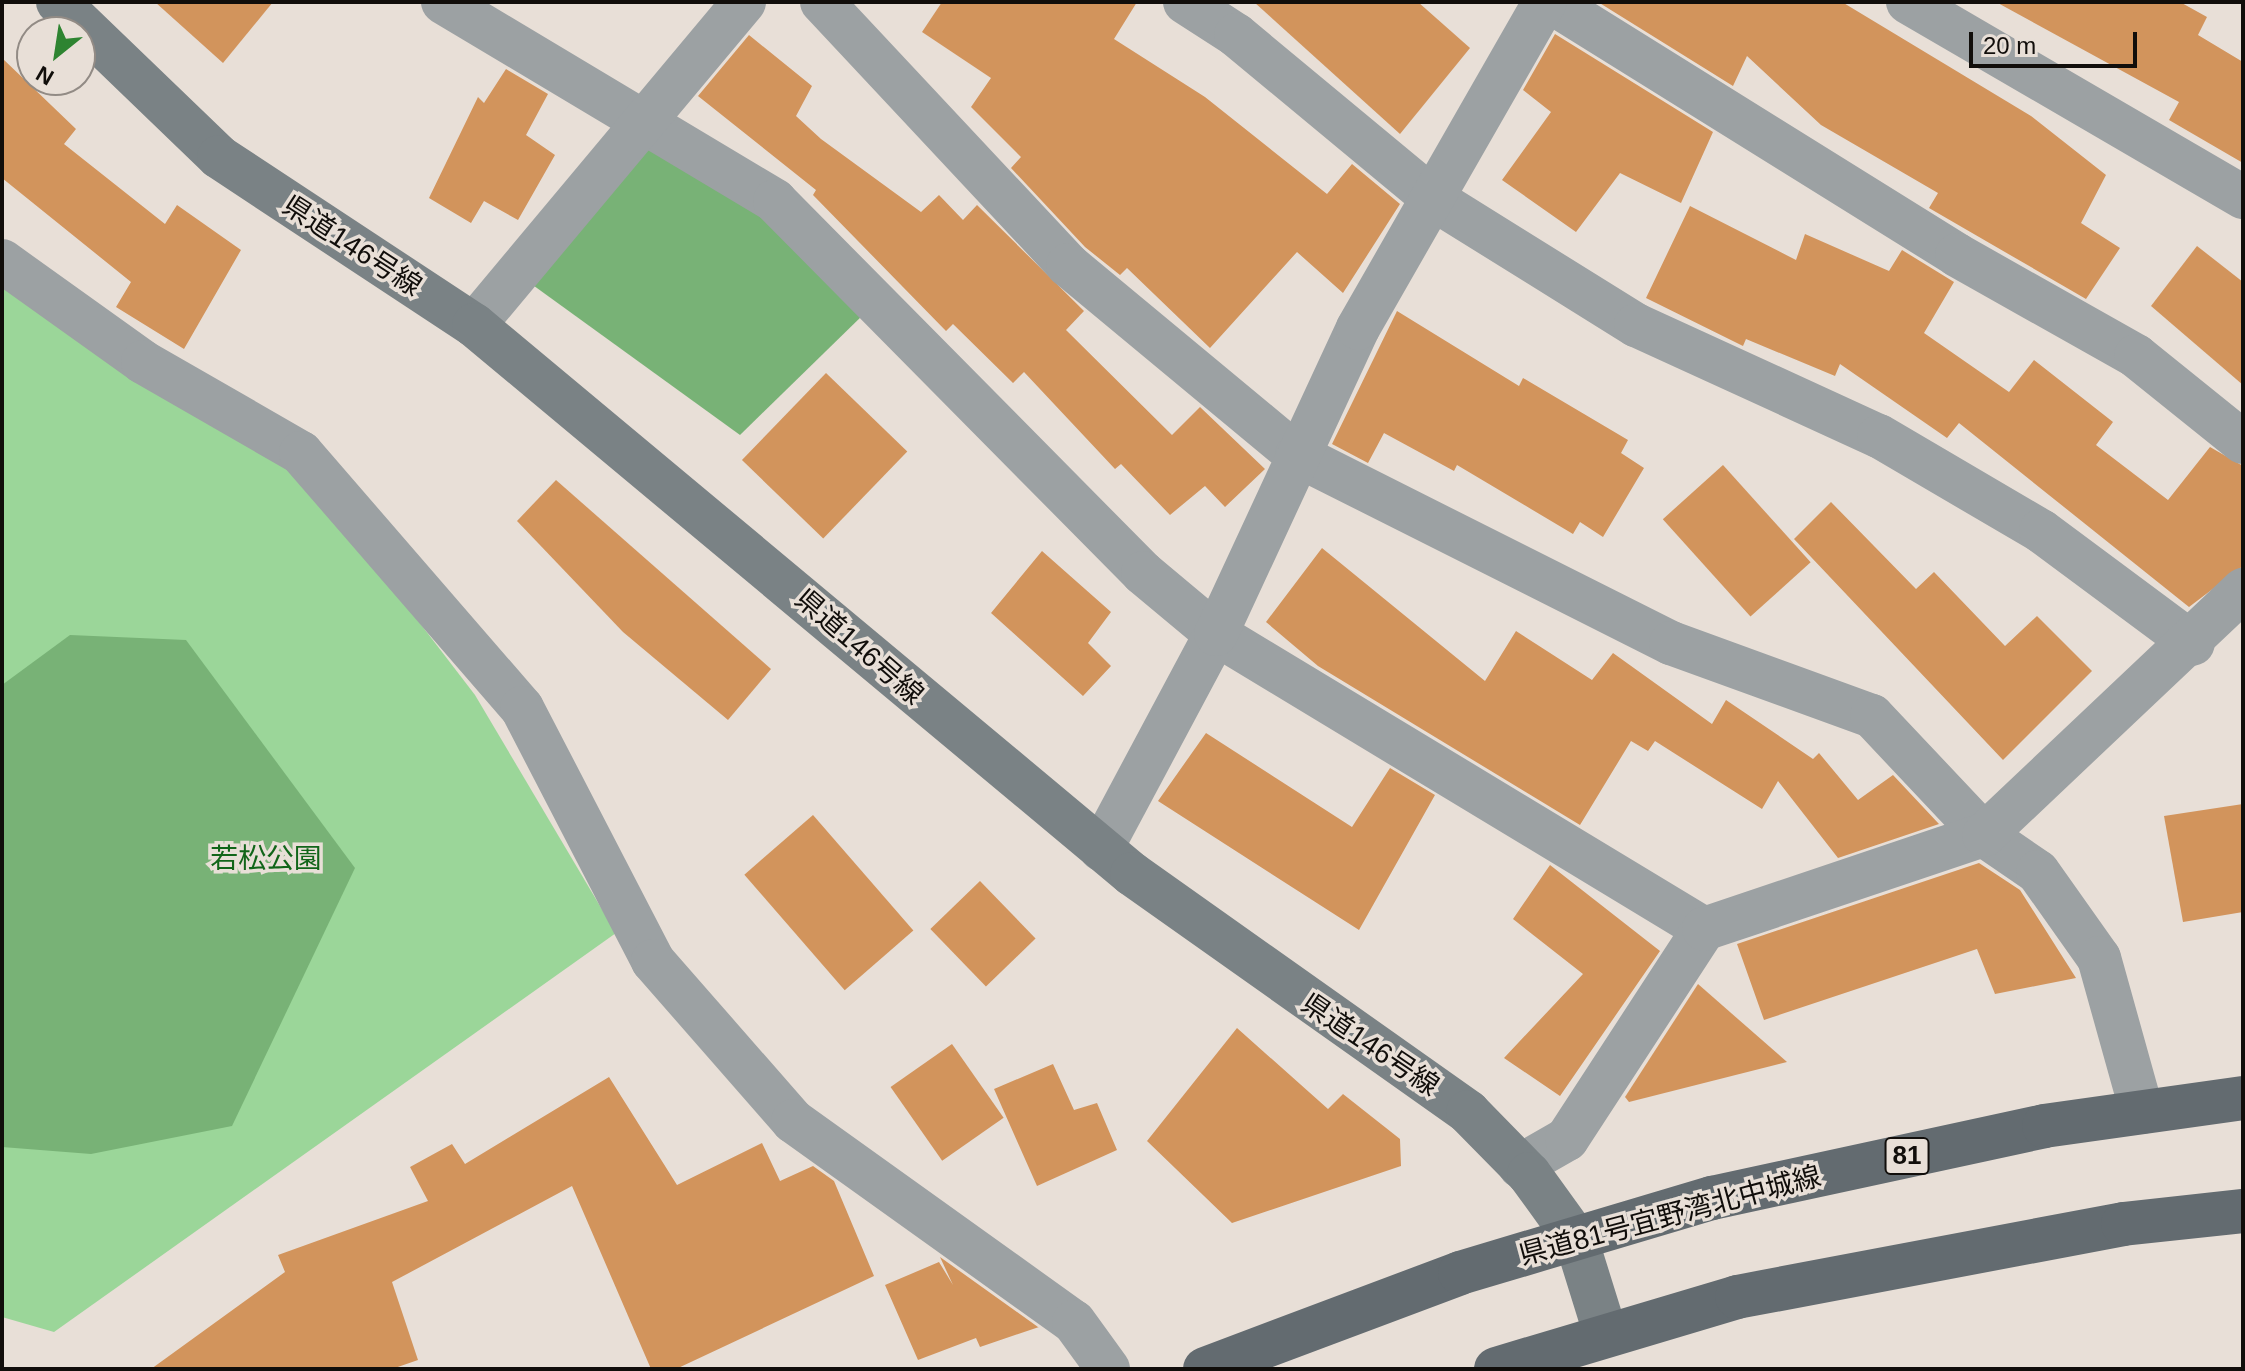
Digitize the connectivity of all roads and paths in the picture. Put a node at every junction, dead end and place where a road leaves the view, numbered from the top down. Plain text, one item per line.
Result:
1 (58, 2) edge
2 (443, 2) edge
3 (744, 2) edge
4 (822, 2) edge
5 (1185, 2) edge
6 (1545, 2) edge
7 (1551, 2) edge
8 (1908, 2) edge
9 (643, 122) junction
10 (2243, 197) edge
11 (1435, 200) junction
12 (2, 261) edge
13 (474, 325) junction
14 (2243, 442) edge
15 (1297, 455) junction
16 (2243, 590) edge
17 (1216, 634) junction
18 (2193, 644) junction
19 (1984, 835) junction
20 (1101, 849) junction
21 (1704, 929) junction
22 (2243, 1098) edge
23 (2142, 1112) junction
24 (1520, 1166) junction
25 (2243, 1211) edge
26 (1576, 1239) junction
27 (1605, 1332) junction
28 (1108, 1369) edge
29 (1205, 1369) edge
30 (1496, 1369) edge

1 - 13 main road, 県道146号線
2 - 9 street
3 - 9 street
4 - 15 street
5 - 11 street
6 - 11 street
7 - 14 street
8 - 10 street
9 - 13 street
9 - 17 street
11 - 15 street
11 - 18 street
12 - 28 street
13 - 20 main road, 県道146号線
15 - 17 street
15 - 19 street
16 - 18 street
17 - 20 street
17 - 21 street
18 - 19 street
19 - 21 street
19 - 23 street
20 - 24 main road, 県道146号線
21 - 24 street
22 - 23 main road, 県道81号宜野湾北中城線 / 81
23 - 26 main road, 県道81号宜野湾北中城線 / 81
24 - 26 main road, 県道146号線
25 - 27 main road
26 - 27 main road, 県道146号線
26 - 29 main road, 県道81号宜野湾北中城線 / 81
27 - 30 main road

